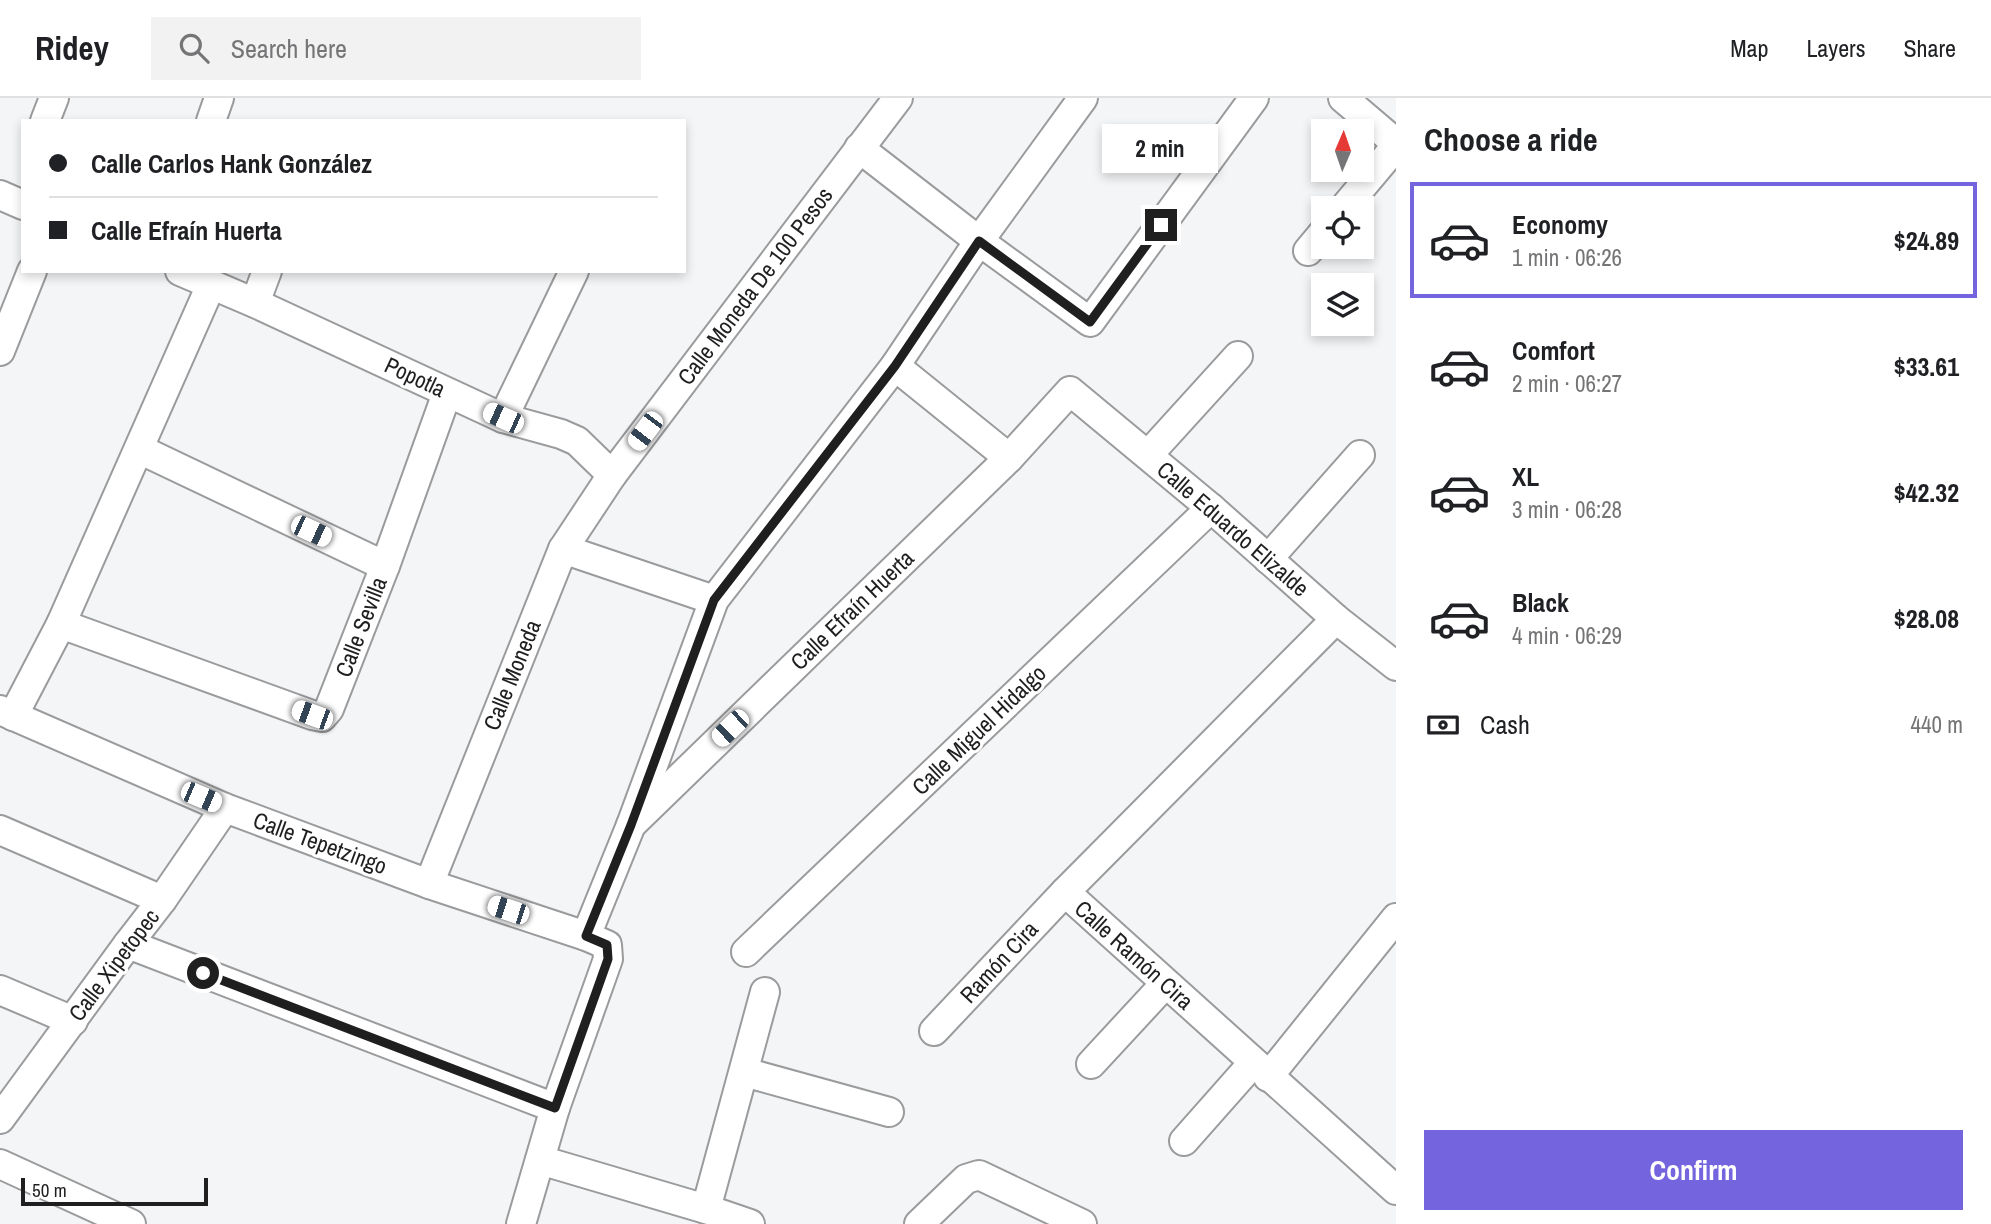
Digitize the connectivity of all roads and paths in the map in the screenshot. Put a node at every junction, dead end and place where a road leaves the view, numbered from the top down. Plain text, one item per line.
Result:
1 (54, 98) edge
2 (219, 98) edge
3 (898, 98) edge
4 (1083, 98) edge
5 (1254, 98) edge
6 (1343, 98) edge
7 (46, 119) edge
8 (212, 119) edge
9 (1396, 144) edge
10 (859, 148) junction
11 (1354, 196) edge
12 (979, 241) junction
13 (31, 273) edge
14 (184, 273) edge
15 (266, 273) edge
16 (573, 273) edge
17 (211, 285) junction
18 (255, 303) junction
19 (0, 351) edge
20 (1238, 356) dead end
21 (895, 366) junction
22 (1070, 391) joint
23 (447, 393) junction
24 (503, 418) junction
25 (139, 449) junction
26 (1148, 455) junction
27 (1360, 455) dead end
28 (1009, 458) junction
29 (612, 475) junction
30 (1211, 508) junction
31 (563, 549) junction
32 (1268, 559) junction
33 (385, 566) junction
34 (714, 600) junction
35 (1336, 620) junction
36 (61, 624) junction
37 (1395, 662) edge
38 (7, 713) edge
39 (225, 807) junction
40 (631, 825) junction
41 (0, 830) edge
42 (429, 884) junction
43 (1065, 892) junction
44 (162, 901) junction
45 (1396, 918) edge
46 (596, 941) junction
47 (128, 944) junction
48 (747, 952) dead end
49 (1165, 984) junction
50 (0, 990) edge
51 (765, 992) dead end
52 (73, 1021) junction
53 (934, 1031) dead end
54 (1091, 1064) dead end
55 (1261, 1070) junction
56 (744, 1072) junction
57 (555, 1108) junction
58 (889, 1112) dead end
59 (0, 1119) edge
60 (1184, 1141) dead end
61 (540, 1160) junction
62 (0, 1164) edge
63 (1396, 1190) edge
64 (706, 1209) junction
65 (131, 1224) edge
66 (522, 1224) edge
67 (750, 1224) edge
68 (919, 1224) edge
69 (1082, 1224) edge

1 - 7 street
2 - 8 street
3 - 10 street, Calle Moneda De 100 Pesos
4 - 12 street
5 - 12 street
6 - 9 street
9 - 11 street
10 - 12 street
10 - 29 street, Calle Moneda De 100 Pesos
12 - 21 street
13 - 19 street
14 - 17 street, Popotla
15 - 18 street
16 - 24 street
17 - 18 street, Popotla
17 - 25 street
18 - 23 street, Popotla
20 - 26 street
21 - 28 street
21 - 34 street
22 - 26 street, Calle Eduardo Elizalde
22 - 28 street, Calle Efraín Huerta
23 - 24 street, Popotla
23 - 33 street, Calle Sevilla
24 - 29 street, Popotla
25 - 33 street
25 - 36 street
26 - 30 street, Calle Eduardo Elizalde
27 - 32 street
28 - 40 street, Calle Efraín Huerta
29 - 31 street, Calle Moneda
30 - 32 street, Calle Eduardo Elizalde
30 - 48 street, Calle Miguel Hidalgo
31 - 34 street
31 - 42 street, Calle Moneda
32 - 35 street, Calle Eduardo Elizalde
33 - 36 street, Calle Sevilla
34 - 40 street
35 - 37 street, Calle Eduardo Elizalde
35 - 43 street, Calle Ramón Cira
36 - 38 street
38 - 39 street, Calle Tepetzingo
39 - 42 street, Calle Tepetzingo
39 - 44 street, Calle Xipetopec
40 - 46 street
41 - 44 street
42 - 46 street, Calle Tepetzingo
43 - 49 street, Calle Ramón Cira
43 - 53 street, Ramón Cira
44 - 47 street, Calle Xipetopec
45 - 55 street
46 - 57 street
47 - 52 street, Calle Xipetopec
47 - 57 street
49 - 54 street
49 - 55 street, Calle Ramón Cira
50 - 52 street
51 - 56 street
52 - 59 street, Calle Xipetopec
55 - 60 street
55 - 63 street, Calle Ramón Cira
56 - 58 street
56 - 64 street
57 - 61 street
61 - 64 street
61 - 66 street
62 - 65 street
64 - 67 street
68 - 69 street

